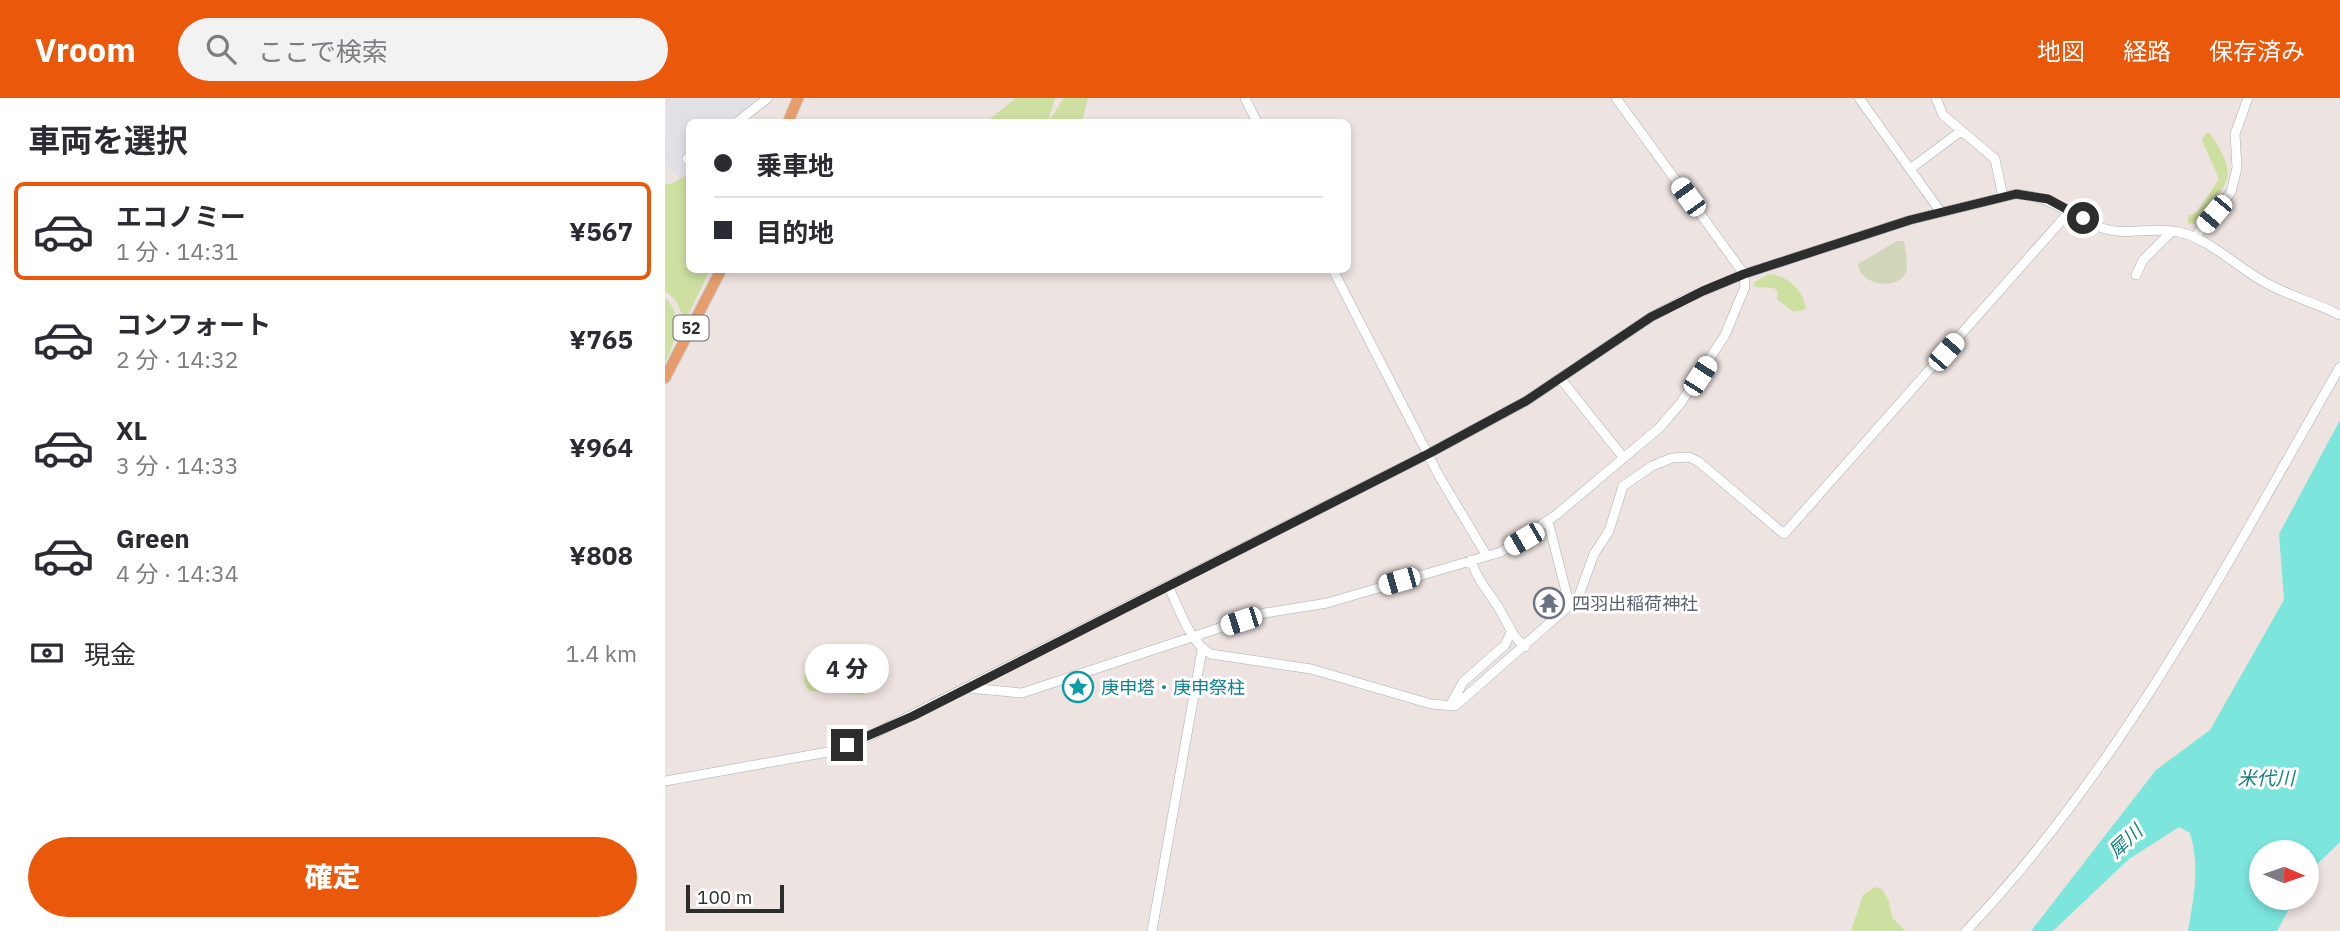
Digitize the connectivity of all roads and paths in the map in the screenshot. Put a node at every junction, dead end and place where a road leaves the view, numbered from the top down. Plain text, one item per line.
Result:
1 (768, 98) edge
2 (798, 98) edge
3 (1245, 98) edge
4 (1616, 98) edge
5 (1859, 98) edge
6 (1936, 98) edge
7 (2248, 98) edge
8 (741, 119) edge
9 (788, 119) edge
10 (1256, 119) edge
11 (1961, 131) junction
12 (1910, 169) junction
13 (2003, 197) junction
14 (1940, 211) junction
15 (2070, 211) junction
16 (2172, 231) junction
17 (2195, 237) junction
18 (719, 273) edge
19 (1335, 273) edge
20 (1744, 274) junction
21 (2136, 275) dead end
22 (2340, 315) edge
23 (2340, 367) edge
24 (1560, 378) junction
25 (665, 379) edge
26 (1428, 454) junction
27 (1623, 457) junction
28 (1548, 521) junction
29 (1487, 556) junction
30 (1471, 560) junction
31 (1168, 586) junction
32 (1570, 607) junction
33 (1510, 634) junction
34 (1194, 636) junction
35 (1525, 647) junction
36 (1202, 650) junction
37 (968, 688) junction
38 (1450, 706) junction
39 (665, 781) edge
40 (1152, 931) edge
41 (1966, 931) edge

1 - 8 street
2 - 9 main road
3 - 10 street
4 - 20 street
5 - 12 street
6 - 11 street
7 - 17 street
11 - 12 street
11 - 13 street
12 - 14 street
13 - 14 street
13 - 15 street
14 - 20 street
15 - 16 street
15 - 32 street
16 - 17 street
16 - 21 street
17 - 22 street
18 - 25 main road, 52
19 - 26 street
20 - 24 street
20 - 27 street
23 - 41 street
24 - 26 street
24 - 27 street
26 - 29 street
26 - 31 street
27 - 28 street
28 - 29 street
28 - 32 street
29 - 30 street
30 - 33 street
30 - 34 street
31 - 34 street
31 - 37 street
32 - 35 street
33 - 35 street
33 - 38 street
34 - 36 street
34 - 37 street
35 - 38 street
36 - 38 street
36 - 40 street
37 - 39 street

